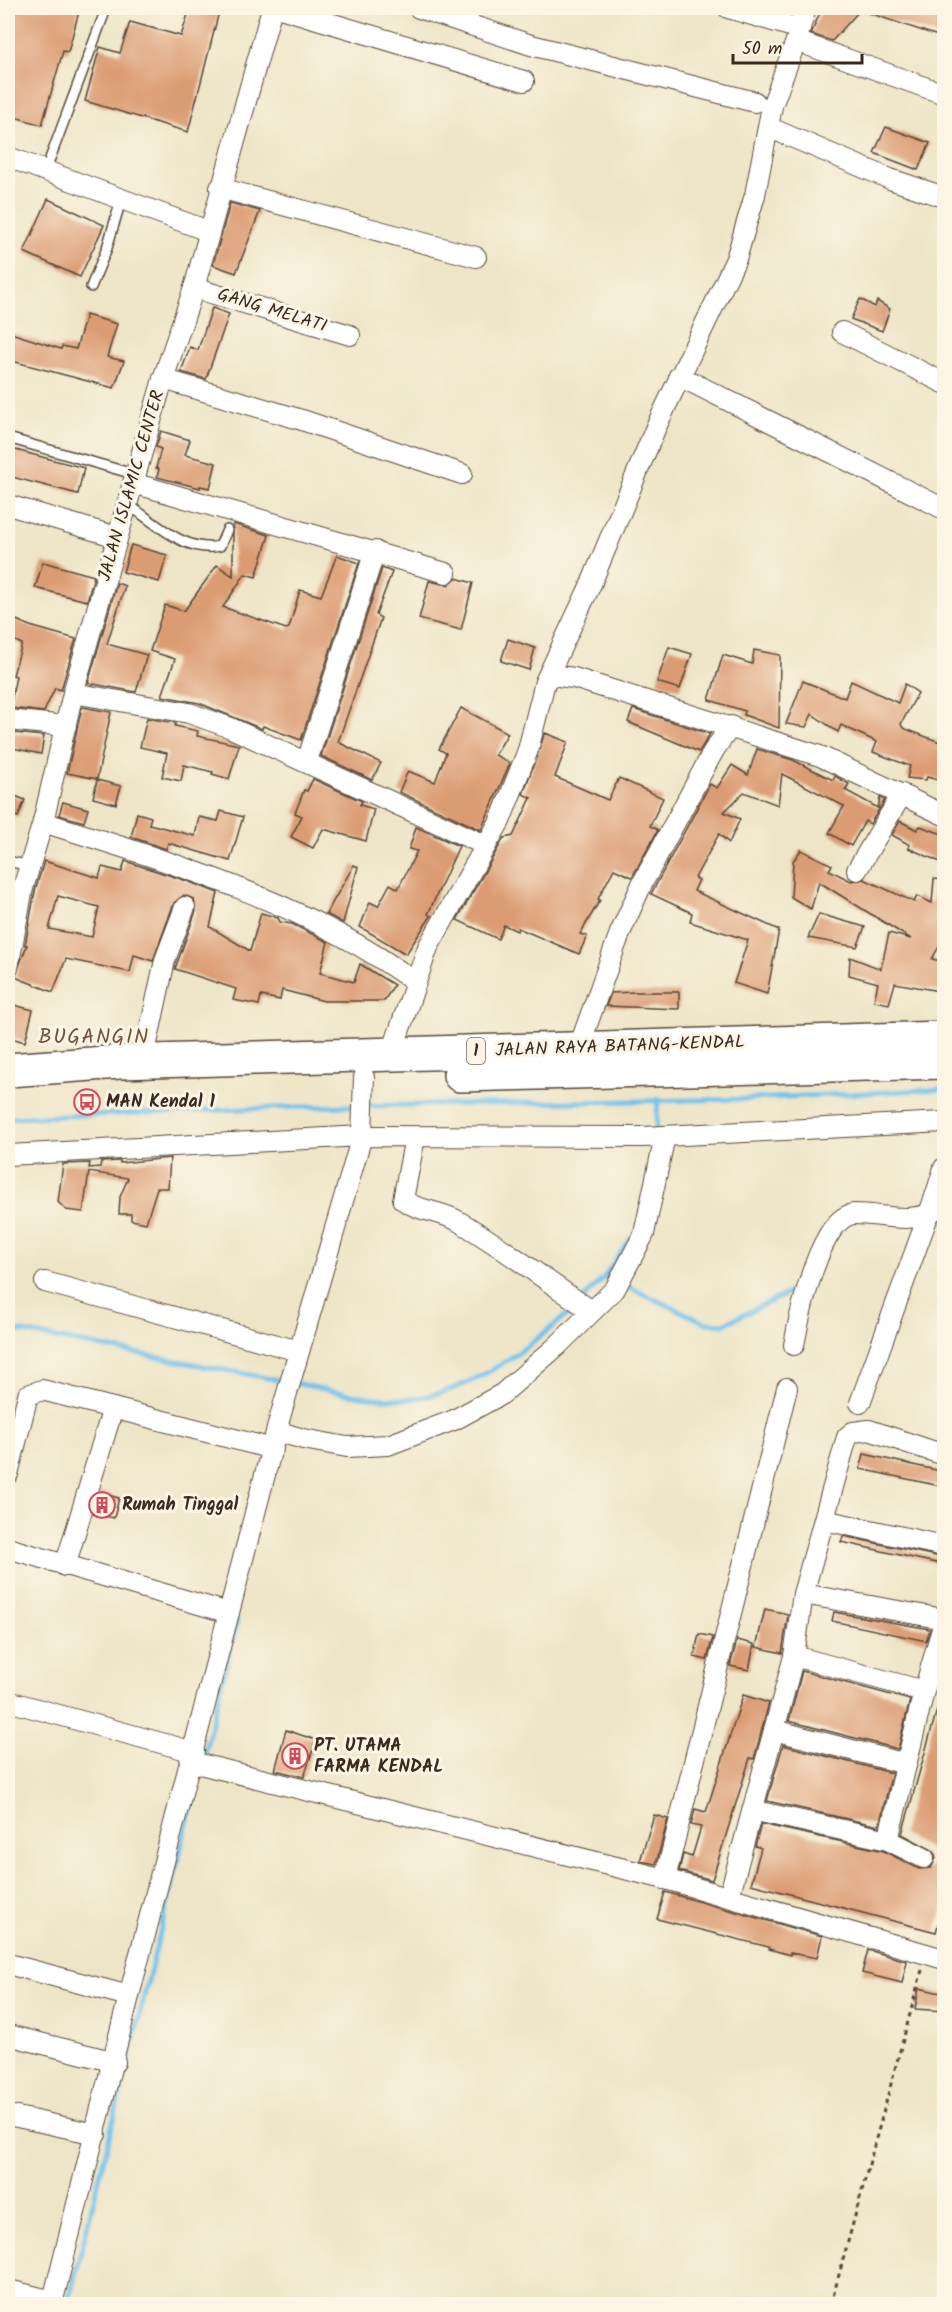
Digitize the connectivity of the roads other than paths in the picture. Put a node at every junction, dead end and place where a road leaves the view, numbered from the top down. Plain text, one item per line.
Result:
1 (272, 8) edge
2 (280, 8) edge
3 (419, 8) edge
4 (728, 8) edge
5 (806, 8) edge
6 (106, 9) dead end
7 (798, 35) junction
8 (524, 81) dead end
9 (945, 94) edge
10 (754, 102) dead end
11 (768, 127) junction
12 (8, 157) edge
13 (45, 172) junction
14 (220, 188) junction
15 (122, 197) junction
16 (945, 197) edge
17 (208, 231) junction
18 (477, 257) dead end
19 (91, 287) dead end
20 (194, 288) junction
21 (842, 332) dead end
22 (350, 335) dead end
23 (679, 376) junction
24 (163, 380) junction
25 (945, 383) edge
26 (8, 438) edge
27 (462, 474) dead end
28 (135, 479) junction
29 (127, 504) junction
30 (8, 505) edge
31 (945, 509) edge
32 (227, 530) dead end
33 (117, 537) junction
34 (375, 551) junction
35 (446, 573) dead end
36 (550, 675) junction
37 (73, 693) junction
38 (8, 720) edge
39 (66, 726) junction
40 (731, 726) junction
41 (307, 761) junction
42 (902, 794) junction
43 (945, 815) edge
44 (43, 822) junction
45 (485, 845) junction
46 (8, 861) edge
47 (29, 866) junction
48 (857, 870) dead end
49 (185, 907) dead end
50 (8, 968) edge
51 (415, 982) junction
52 (942, 1039) edge
53 (579, 1047) junction
54 (391, 1055) junction
55 (143, 1062) junction
56 (8, 1070) edge
57 (364, 1086) junction
58 (8, 1090) edge
59 (945, 1122) edge
60 (363, 1131) junction
61 (656, 1136) junction
62 (415, 1137) junction
63 (8, 1155) edge
64 (945, 1168) edge
65 (938, 1206) edge
66 (45, 1282) dead end
67 (589, 1309) junction
68 (794, 1345) dead end
69 (299, 1351) junction
70 (787, 1388) dead end
71 (860, 1403) dead end
72 (113, 1408) junction
73 (275, 1440) junction
74 (945, 1455) edge
75 (8, 1474) edge
76 (824, 1520) junction
77 (945, 1546) edge
78 (8, 1548) edge
79 (65, 1566) junction
80 (803, 1594) junction
81 (229, 1613) junction
82 (945, 1621) edge
83 (794, 1656) junction
84 (924, 1691) junction
85 (8, 1701) edge
86 (774, 1730) junction
87 (193, 1757) junction
88 (906, 1764) junction
89 (752, 1810) junction
90 (888, 1840) junction
91 (924, 1858) dead end
92 (665, 1879) junction
93 (729, 1897) junction
94 (935, 1956) edge
95 (8, 1964) edge
96 (129, 1996) junction
97 (8, 2035) edge
98 (114, 2062) junction
99 (8, 2115) edge
100 (96, 2134) junction
101 (8, 2290) edge
102 (53, 2303) edge

1 - 14 street, JALAN ISLAMIC CENTER
2 - 8 street
3 - 10 street
4 - 7 street
5 - 7 street
6 - 13 lane
7 - 9 street
7 - 11 street
11 - 16 street
11 - 23 street
12 - 13 street
13 - 15 street
14 - 17 street, JALAN ISLAMIC CENTER
14 - 18 street
15 - 17 street
15 - 19 lane
17 - 20 street, JALAN ISLAMIC CENTER
20 - 22 street, GANG MELATI
20 - 24 street, JALAN ISLAMIC CENTER
21 - 25 street
23 - 31 street
23 - 36 street
24 - 27 street
24 - 28 street, JALAN ISLAMIC CENTER
26 - 28 lane
28 - 29 street, JALAN ISLAMIC CENTER
28 - 34 street
29 - 32 lane
29 - 33 street, JALAN ISLAMIC CENTER
30 - 33 street
33 - 37 street, JALAN ISLAMIC CENTER
34 - 35 street
34 - 41 street
36 - 40 street
36 - 45 street
37 - 39 street, JALAN ISLAMIC CENTER
37 - 41 street
38 - 39 street
39 - 44 street, JALAN ISLAMIC CENTER
40 - 42 street
40 - 53 street
41 - 45 street
42 - 43 street
42 - 48 street
44 - 47 street, JALAN ISLAMIC CENTER
44 - 51 street
45 - 51 street
46 - 47 lane
47 - 50 street, JALAN ISLAMIC CENTER
49 - 55 street
51 - 54 street
52 - 53 highway, JALAN RAYA BATANG-KENDAL / 1
52 - 57 highway, JALAN RAYA BATANG-KENDAL / 1
53 - 54 highway, JALAN RAYA BATANG-KENDAL / 1
54 - 55 highway, JALAN RAYA BATANG-KENDAL / 1
55 - 56 highway, JALAN RAYA BATANG-KENDAL / 1
57 - 58 highway, JALAN RAYA BATANG-KENDAL / 1
57 - 60 street
59 - 61 street
60 - 62 street
60 - 63 street
60 - 69 street
61 - 62 street
61 - 67 street
62 - 67 street
64 - 65 street
65 - 68 street
65 - 71 street
66 - 69 street
67 - 73 street
69 - 73 street
70 - 92 street
72 - 73 street
72 - 75 street
72 - 79 street
73 - 81 street
74 - 76 street
76 - 77 street
76 - 80 street
78 - 79 street
79 - 81 street
80 - 82 street
80 - 83 street
81 - 87 street
82 - 84 street
83 - 84 street
83 - 86 street
84 - 88 street
85 - 87 street
86 - 88 street
86 - 89 street
87 - 92 street
87 - 96 street
88 - 90 street
89 - 90 street
89 - 93 street
90 - 91 street
92 - 93 street
93 - 94 street
95 - 96 street
96 - 98 street
97 - 98 street
98 - 100 street
99 - 100 street
100 - 102 street
101 - 102 street

